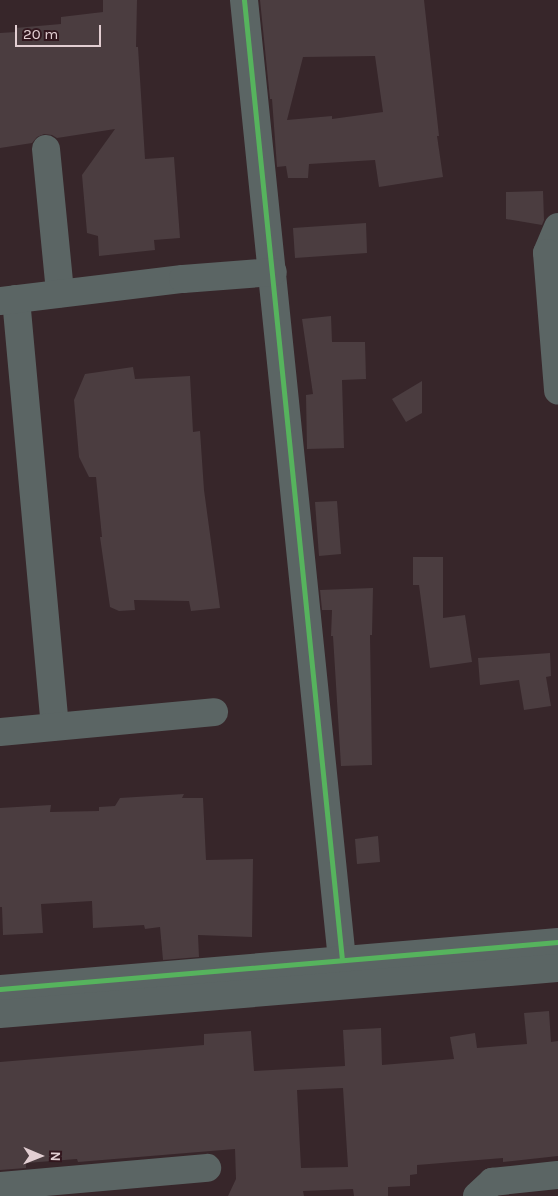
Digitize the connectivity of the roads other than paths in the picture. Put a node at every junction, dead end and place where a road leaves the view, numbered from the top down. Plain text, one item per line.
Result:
1 (244, 0) edge
2 (46, 149) dead end
3 (558, 227) edge
4 (273, 272) junction
5 (60, 293) junction
6 (8, 300) edge
7 (558, 391) edge
8 (214, 712) dead end
9 (55, 726) junction
10 (0, 732) edge
11 (558, 942) edge
12 (342, 960) junction
13 (558, 968) edge
14 (0, 989) edge
15 (0, 1014) edge
16 (207, 1168) dead end
17 (558, 1175) edge
18 (0, 1186) edge
19 (477, 1196) edge

1 - 4 street
2 - 5 street
3 - 7 street
4 - 5 street
4 - 12 street
5 - 6 street
6 - 9 street
8 - 9 street
9 - 10 street
11 - 12 street
12 - 14 street
13 - 15 street
16 - 18 street
17 - 19 street

